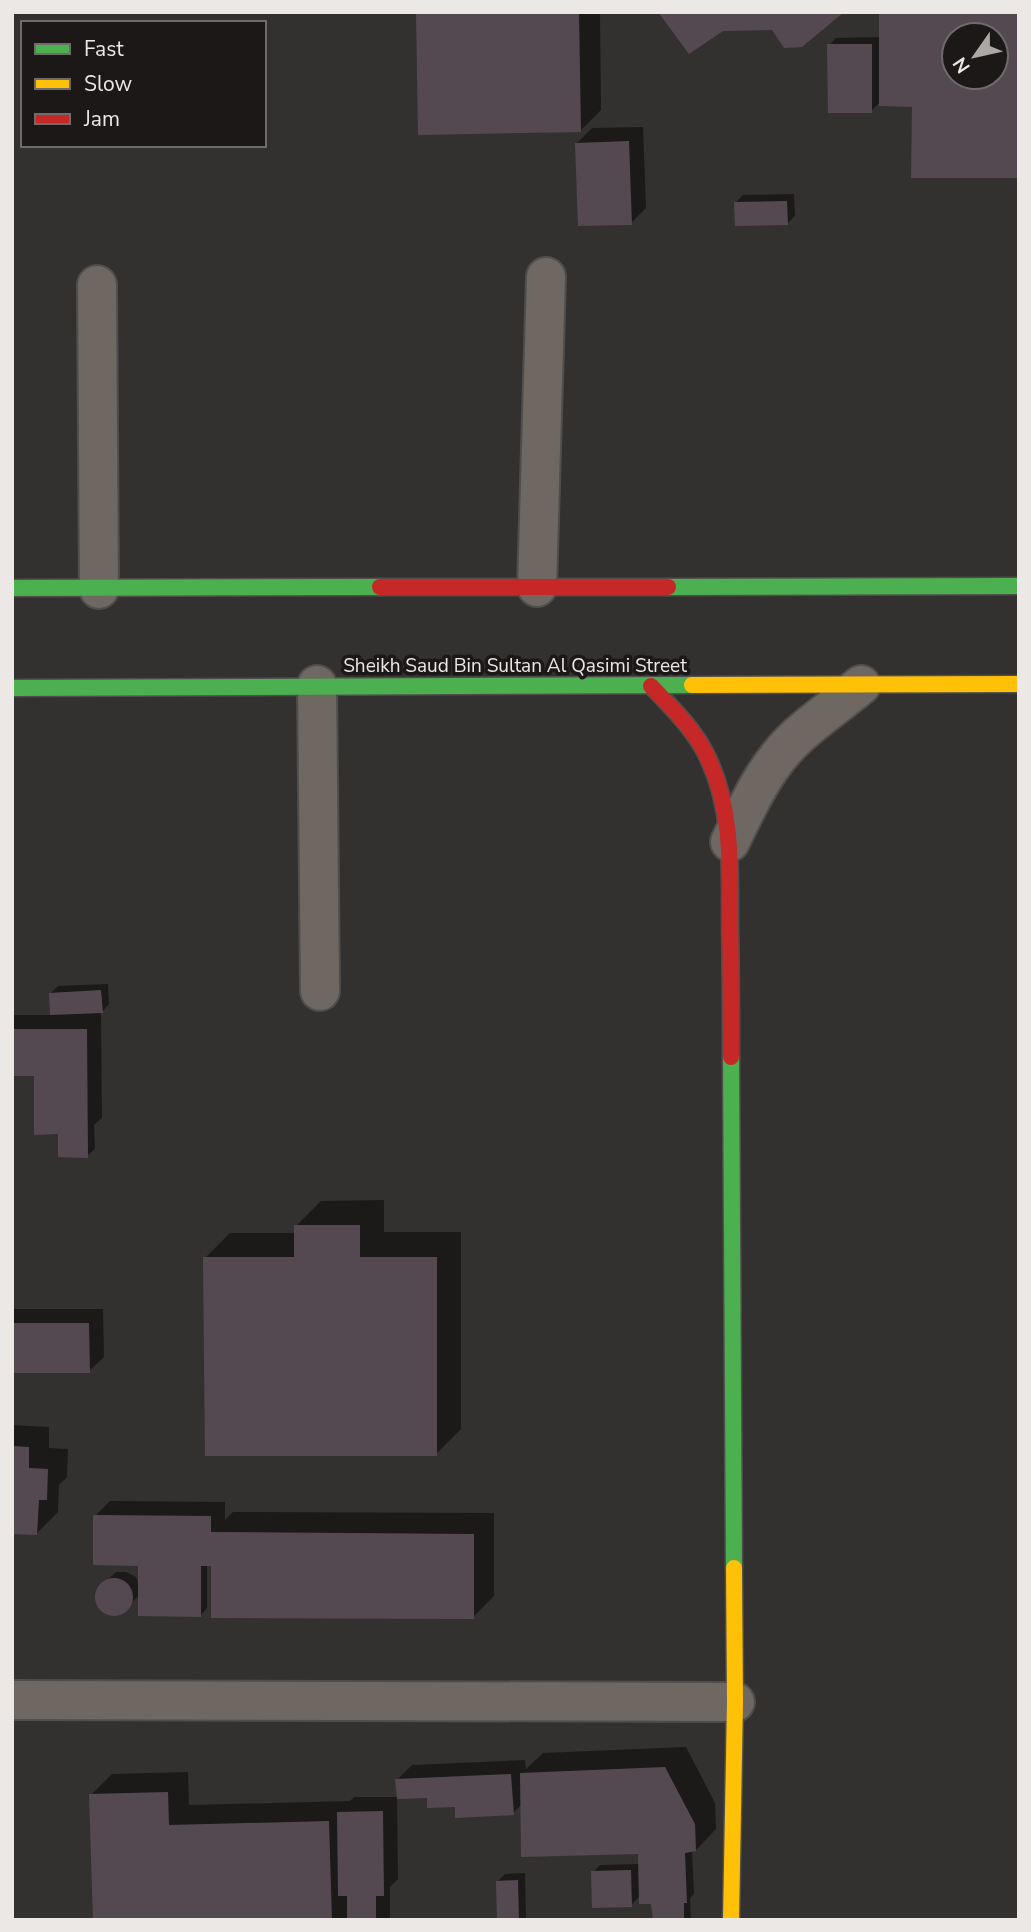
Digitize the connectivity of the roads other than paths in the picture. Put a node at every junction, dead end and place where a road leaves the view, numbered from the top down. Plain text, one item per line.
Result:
1 (546, 278) dead end
2 (97, 285) dead end
3 (1019, 586) edge
4 (537, 587) junction
5 (12, 589) edge
6 (99, 589) junction
7 (1019, 684) edge
8 (317, 685) junction
9 (860, 685) junction
10 (651, 686) junction
11 (12, 688) edge
12 (730, 842) junction
13 (320, 991) dead end
14 (12, 1700) edge
15 (735, 1702) junction
16 (731, 1920) edge

1 - 4 street
2 - 6 street
3 - 4 main road
4 - 6 main road
5 - 6 main road
7 - 9 main road, Sheikh Saud Bin Sultan Al Qasimi Street
8 - 10 main road, Sheikh Saud Bin Sultan Al Qasimi Street
8 - 11 main road, Sheikh Saud Bin Sultan Al Qasimi Street
8 - 13 street
9 - 10 main road, Sheikh Saud Bin Sultan Al Qasimi Street
9 - 12 street
10 - 12 main road
12 - 15 main road
14 - 15 street
15 - 16 main road

